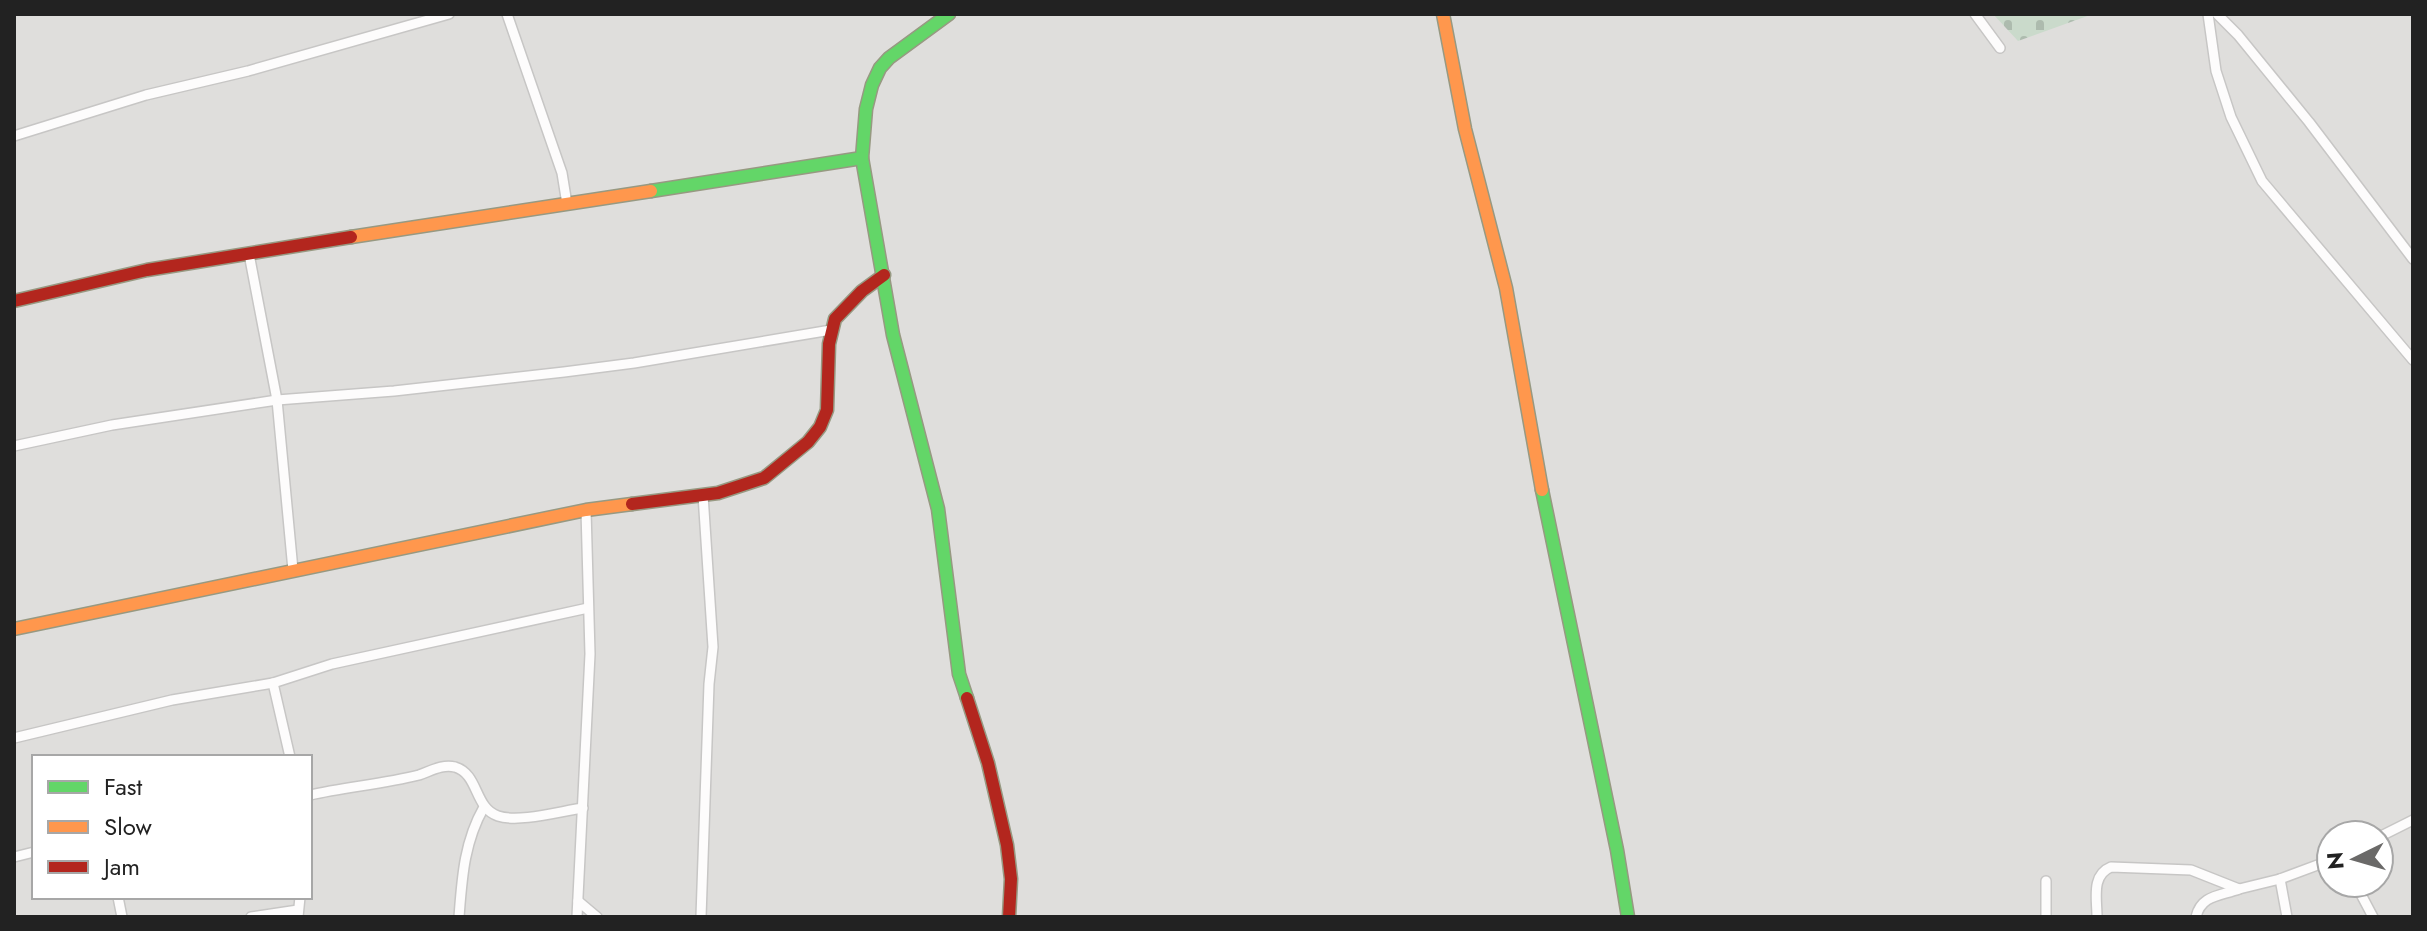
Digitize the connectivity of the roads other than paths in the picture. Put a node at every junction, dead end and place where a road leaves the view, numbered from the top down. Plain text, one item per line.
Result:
1 (449, 14) edge
2 (949, 14) edge
3 (1443, 14) edge
4 (1975, 14) edge
5 (2208, 14) edge
6 (2217, 14) edge
7 (509, 15) edge
8 (2000, 48) dead end
9 (14, 136) edge
10 (862, 158) junction
11 (567, 204) junction
12 (249, 254) junction
13 (2413, 259) edge
14 (884, 275) junction
15 (14, 301) edge
16 (831, 330) junction
17 (2413, 360) edge
18 (277, 400) junction
19 (14, 446) edge
20 (703, 495) junction
21 (586, 510) junction
22 (293, 570) junction
23 (588, 608) junction
24 (14, 629) edge
25 (273, 683) junction
26 (14, 738) edge
27 (290, 755) edge
28 (312, 795) edge
29 (484, 807) junction
30 (583, 808) junction
31 (2413, 820) edge
32 (2395, 829) edge
33 (2315, 866) edge
34 (2280, 879) junction
35 (2046, 881) dead end
36 (2239, 889) junction
37 (2363, 899) edge
38 (578, 901) junction
39 (298, 914) edge
40 (251, 917) edge
41 (459, 917) edge
42 (577, 917) edge
43 (597, 917) edge
44 (701, 917) edge
45 (1009, 917) edge
46 (1628, 917) edge
47 (2046, 917) edge
48 (2097, 917) edge
49 (2196, 917) edge
50 (2287, 917) edge
51 (2373, 917) edge

1 - 9 street
2 - 10 street
3 - 46 street
4 - 8 street
5 - 17 street
6 - 13 street
7 - 11 street
10 - 11 street
10 - 14 street
11 - 12 street
12 - 15 street
12 - 18 street
14 - 16 street
14 - 45 street
16 - 18 street
16 - 20 street
18 - 19 street
18 - 22 street
20 - 21 street
20 - 44 street
21 - 22 street
21 - 23 street
22 - 24 street
23 - 25 street
23 - 30 street
25 - 26 street
25 - 27 street
28 - 29 street
29 - 30 street
29 - 41 street
30 - 38 street
31 - 32 street
33 - 34 street
34 - 36 street
34 - 50 street
35 - 47 street
36 - 48 street
36 - 49 street
37 - 51 street
38 - 42 street
38 - 43 street
39 - 40 street

